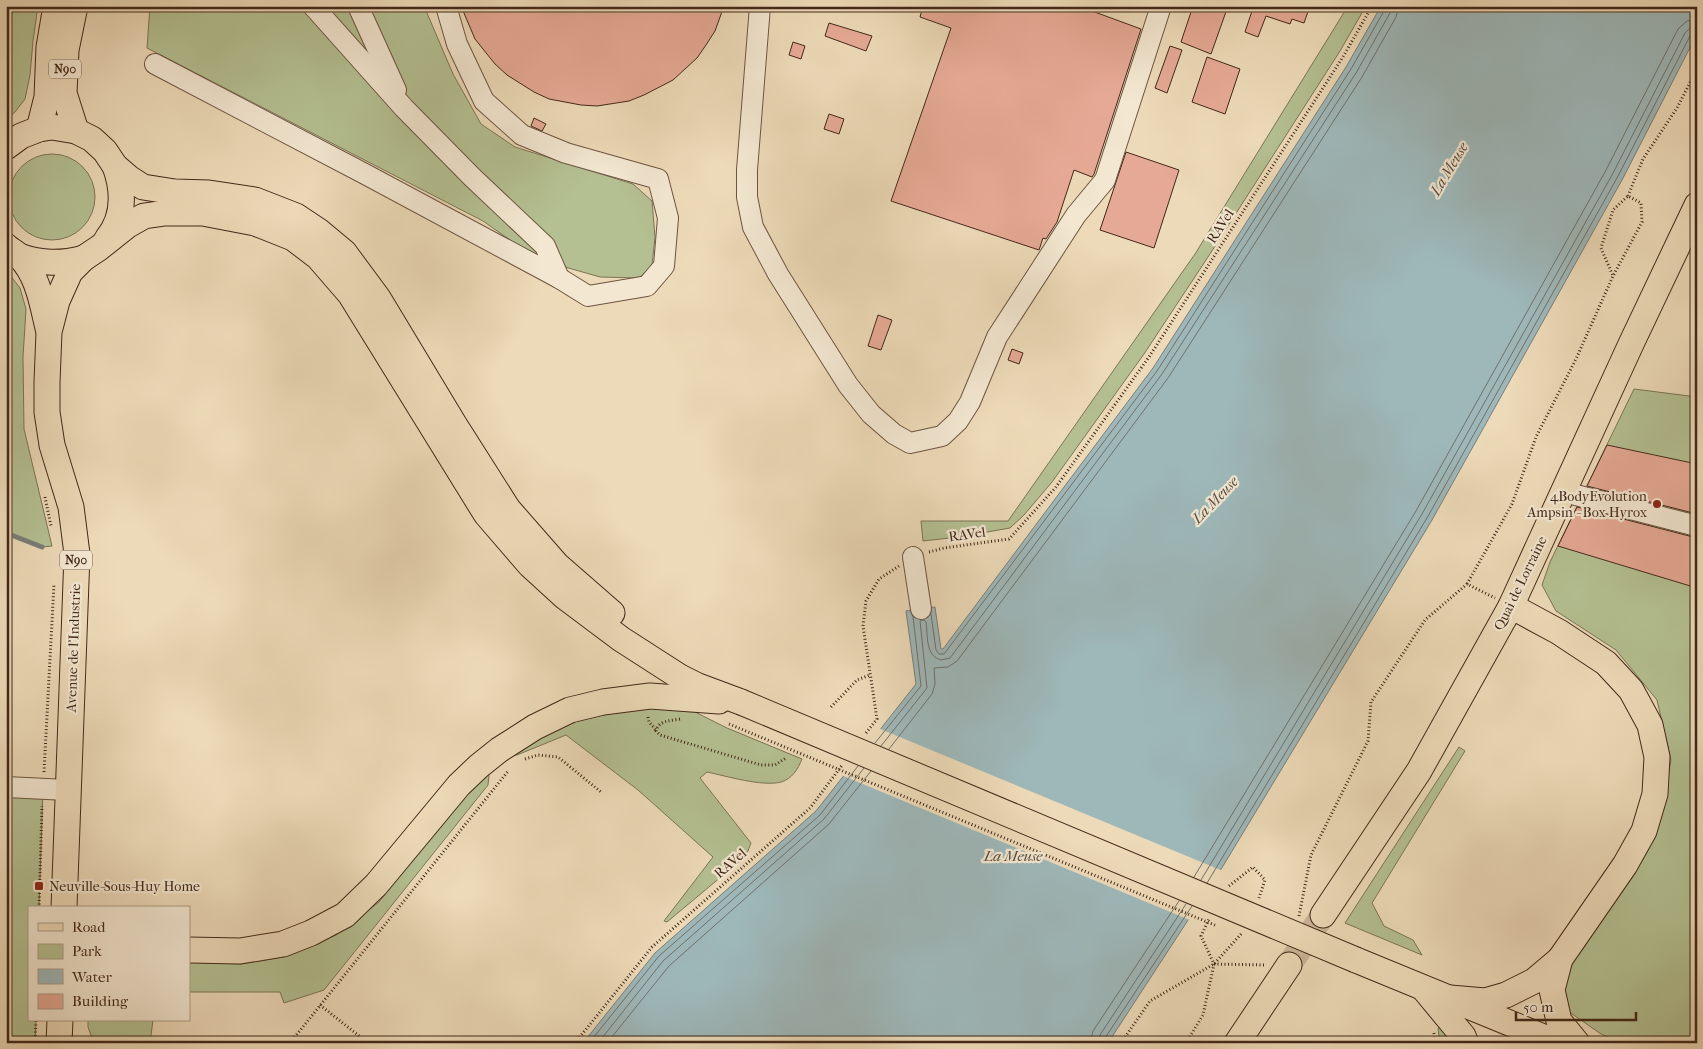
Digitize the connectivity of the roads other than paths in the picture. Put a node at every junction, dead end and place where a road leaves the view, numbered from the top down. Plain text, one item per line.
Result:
1 (56, 6) edge
2 (75, 6) edge
3 (313, 6) edge
4 (358, 6) edge
5 (446, 6) edge
6 (760, 6) edge
7 (1161, 6) edge
8 (155, 64) dead end
9 (404, 108) junction
10 (76, 131) junction
11 (18, 138) edge
12 (115, 166) junction
13 (1697, 206) edge
14 (10, 249) edge
15 (91, 253) junction
16 (559, 278) junction
17 (48, 332) junction
18 (1564, 492) junction
19 (1697, 526) edge
20 (912, 557) road end
21 (1512, 606) junction
22 (921, 609) dead end
23 (741, 702) junction
24 (6, 787) edge
25 (68, 790) junction
26 (64, 906) edge
27 (1323, 914) tunnel mouth
28 (190, 950) edge
29 (1560, 959) junction
30 (1289, 965) tunnel mouth
31 (1422, 988) junction
32 (1450, 998) junction
33 (1546, 1041) edge
34 (1237, 1043) edge
35 (1466, 1043) edge
36 (1577, 1043) edge

1 - 11 main road, N90
2 - 10 main road, N90
3 - 9 street
4 - 9 street
5 - 16 street
6 - 7 street
8 - 16 street
9 - 16 street
10 - 11 main road, N90
10 - 12 main road, N90
12 - 15 main road, N90
12 - 23 main road
13 - 18 main road, Quai de Lorraine
14 - 15 main road, N90
14 - 17 main road, N90
15 - 17 main road, N90
15 - 23 main road
17 - 25 main road, Avenue de l'Industrie / N90
18 - 19 street
18 - 21 main road, Quai de Lorraine
20 - 22 street
21 - 27 main road, Quai de Lorraine
21 - 29 main road
23 - 28 main road
23 - 31 main road, bridge
24 - 25 street
25 - 26 main road, Avenue de l'Industrie / N90
29 - 32 main road
29 - 36 main road
30 - 34 main road
31 - 32 main road
31 - 35 main road
32 - 33 main road

